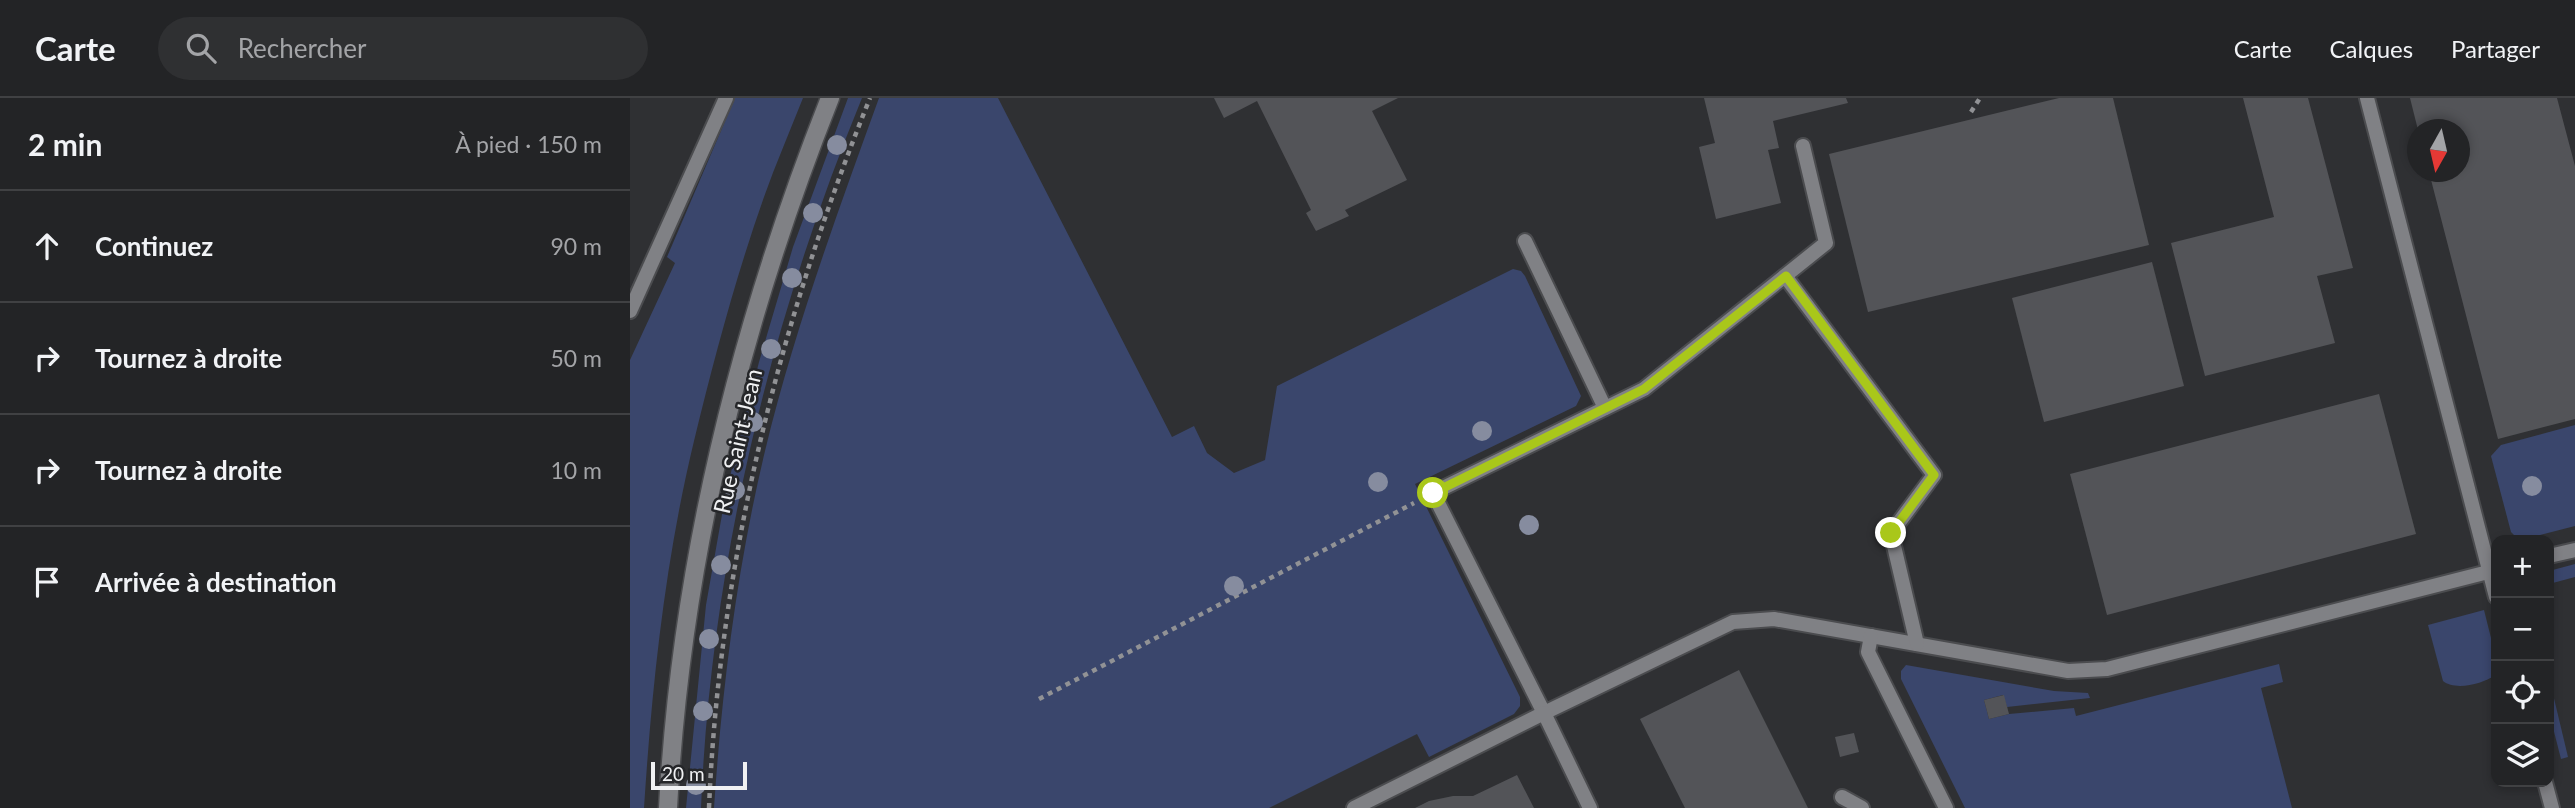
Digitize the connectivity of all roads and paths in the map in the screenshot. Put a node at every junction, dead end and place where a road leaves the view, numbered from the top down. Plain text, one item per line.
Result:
1 (726, 98) edge
2 (830, 98) edge
3 (870, 98) edge
4 (1980, 98) edge
5 (2367, 98) edge
6 (1971, 112) dead end
7 (1803, 146) dead end
8 (1525, 241) dead end
9 (1786, 276) junction
10 (630, 311) edge
11 (1605, 408) junction
12 (1433, 493) junction
13 (2575, 550) edge
14 (2554, 555) edge
15 (2491, 563) edge
16 (2491, 571) edge
17 (1871, 636) junction
18 (1917, 644) junction
19 (1039, 699) dead end
20 (1544, 713) junction
21 (2546, 787) edge
22 (1842, 797) dead end
23 (668, 808) edge
24 (709, 808) edge
25 (1354, 808) edge
26 (1590, 808) edge
27 (1862, 808) edge
28 (1946, 808) edge
29 (2552, 808) edge

1 - 10 lane
2 - 23 street, Rue Saint-Jean
3 - 24 path, Rue Saint-Jean
4 - 6 path
5 - 15 lane
7 - 9 lane
8 - 11 lane
9 - 11 lane
9 - 18 lane
11 - 12 lane
12 - 19 path
12 - 20 lane
13 - 14 lane
16 - 18 lane
17 - 18 lane
17 - 20 lane
17 - 28 lane
20 - 25 lane
20 - 26 lane
21 - 29 lane
22 - 27 lane

